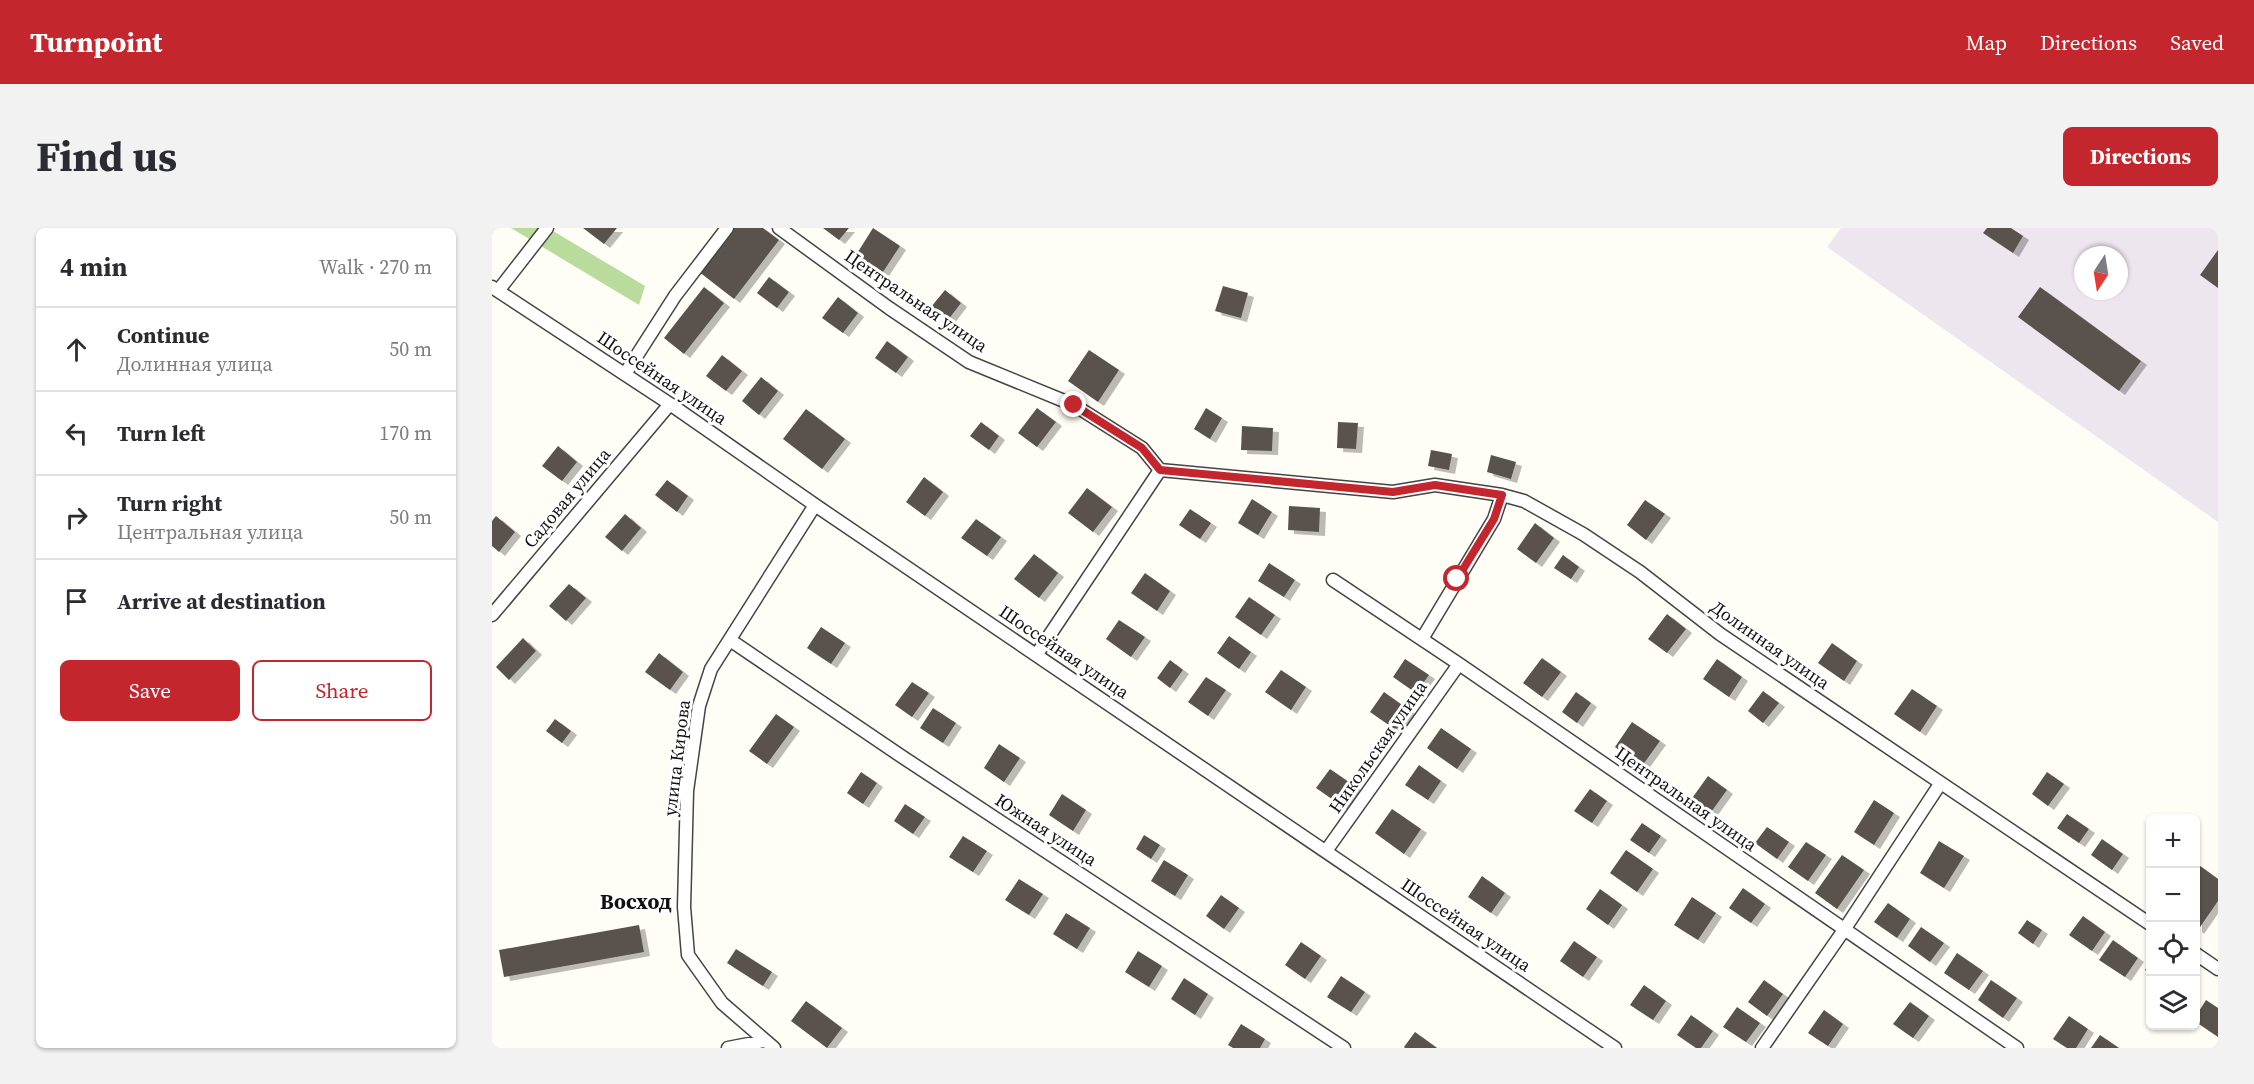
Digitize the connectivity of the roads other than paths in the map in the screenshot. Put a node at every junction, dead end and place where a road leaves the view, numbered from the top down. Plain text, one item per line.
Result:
1 (547, 228) edge
2 (727, 228) edge
3 (779, 228) edge
4 (495, 289) edge
5 (624, 374) junction
6 (670, 404) junction
7 (1160, 470) junction
8 (1502, 495) junction
9 (815, 505) junction
10 (1333, 580) dead end
11 (492, 615) edge
12 (1422, 639) junction
13 (730, 640) junction
14 (1037, 654) junction
15 (1459, 664) junction
16 (1940, 784) junction
17 (1326, 851) junction
18 (2148, 922) edge
19 (1844, 930) junction
20 (2200, 957) edge
21 (2218, 969) edge
22 (769, 1045) edge
23 (728, 1048) edge
24 (1344, 1048) edge
25 (1615, 1048) edge
26 (1762, 1048) edge
27 (2017, 1048) edge

1 - 4 street
2 - 5 street
3 - 7 street, Центральная улица
4 - 5 street, Шоссейная улица
5 - 6 street, Шоссейная улица
6 - 9 street, Шоссейная улица
6 - 11 street, Садовая улица
7 - 8 street, Долинная улица
7 - 14 street
8 - 12 street
8 - 16 street, Долинная улица
9 - 13 street, улица Кирова
9 - 14 street, Шоссейная улица
10 - 12 street, Центральная улица
12 - 15 street, Центральная улица
13 - 22 street, улица Кирова
13 - 24 street, Южная улица
14 - 17 street, Шоссейная улица
15 - 17 street, Никольская улица
15 - 19 street, Центральная улица
16 - 18 street, Долинная улица
16 - 19 street
17 - 25 street, Шоссейная улица
19 - 26 street
19 - 27 street, Центральная улица
20 - 21 street
22 - 23 street

